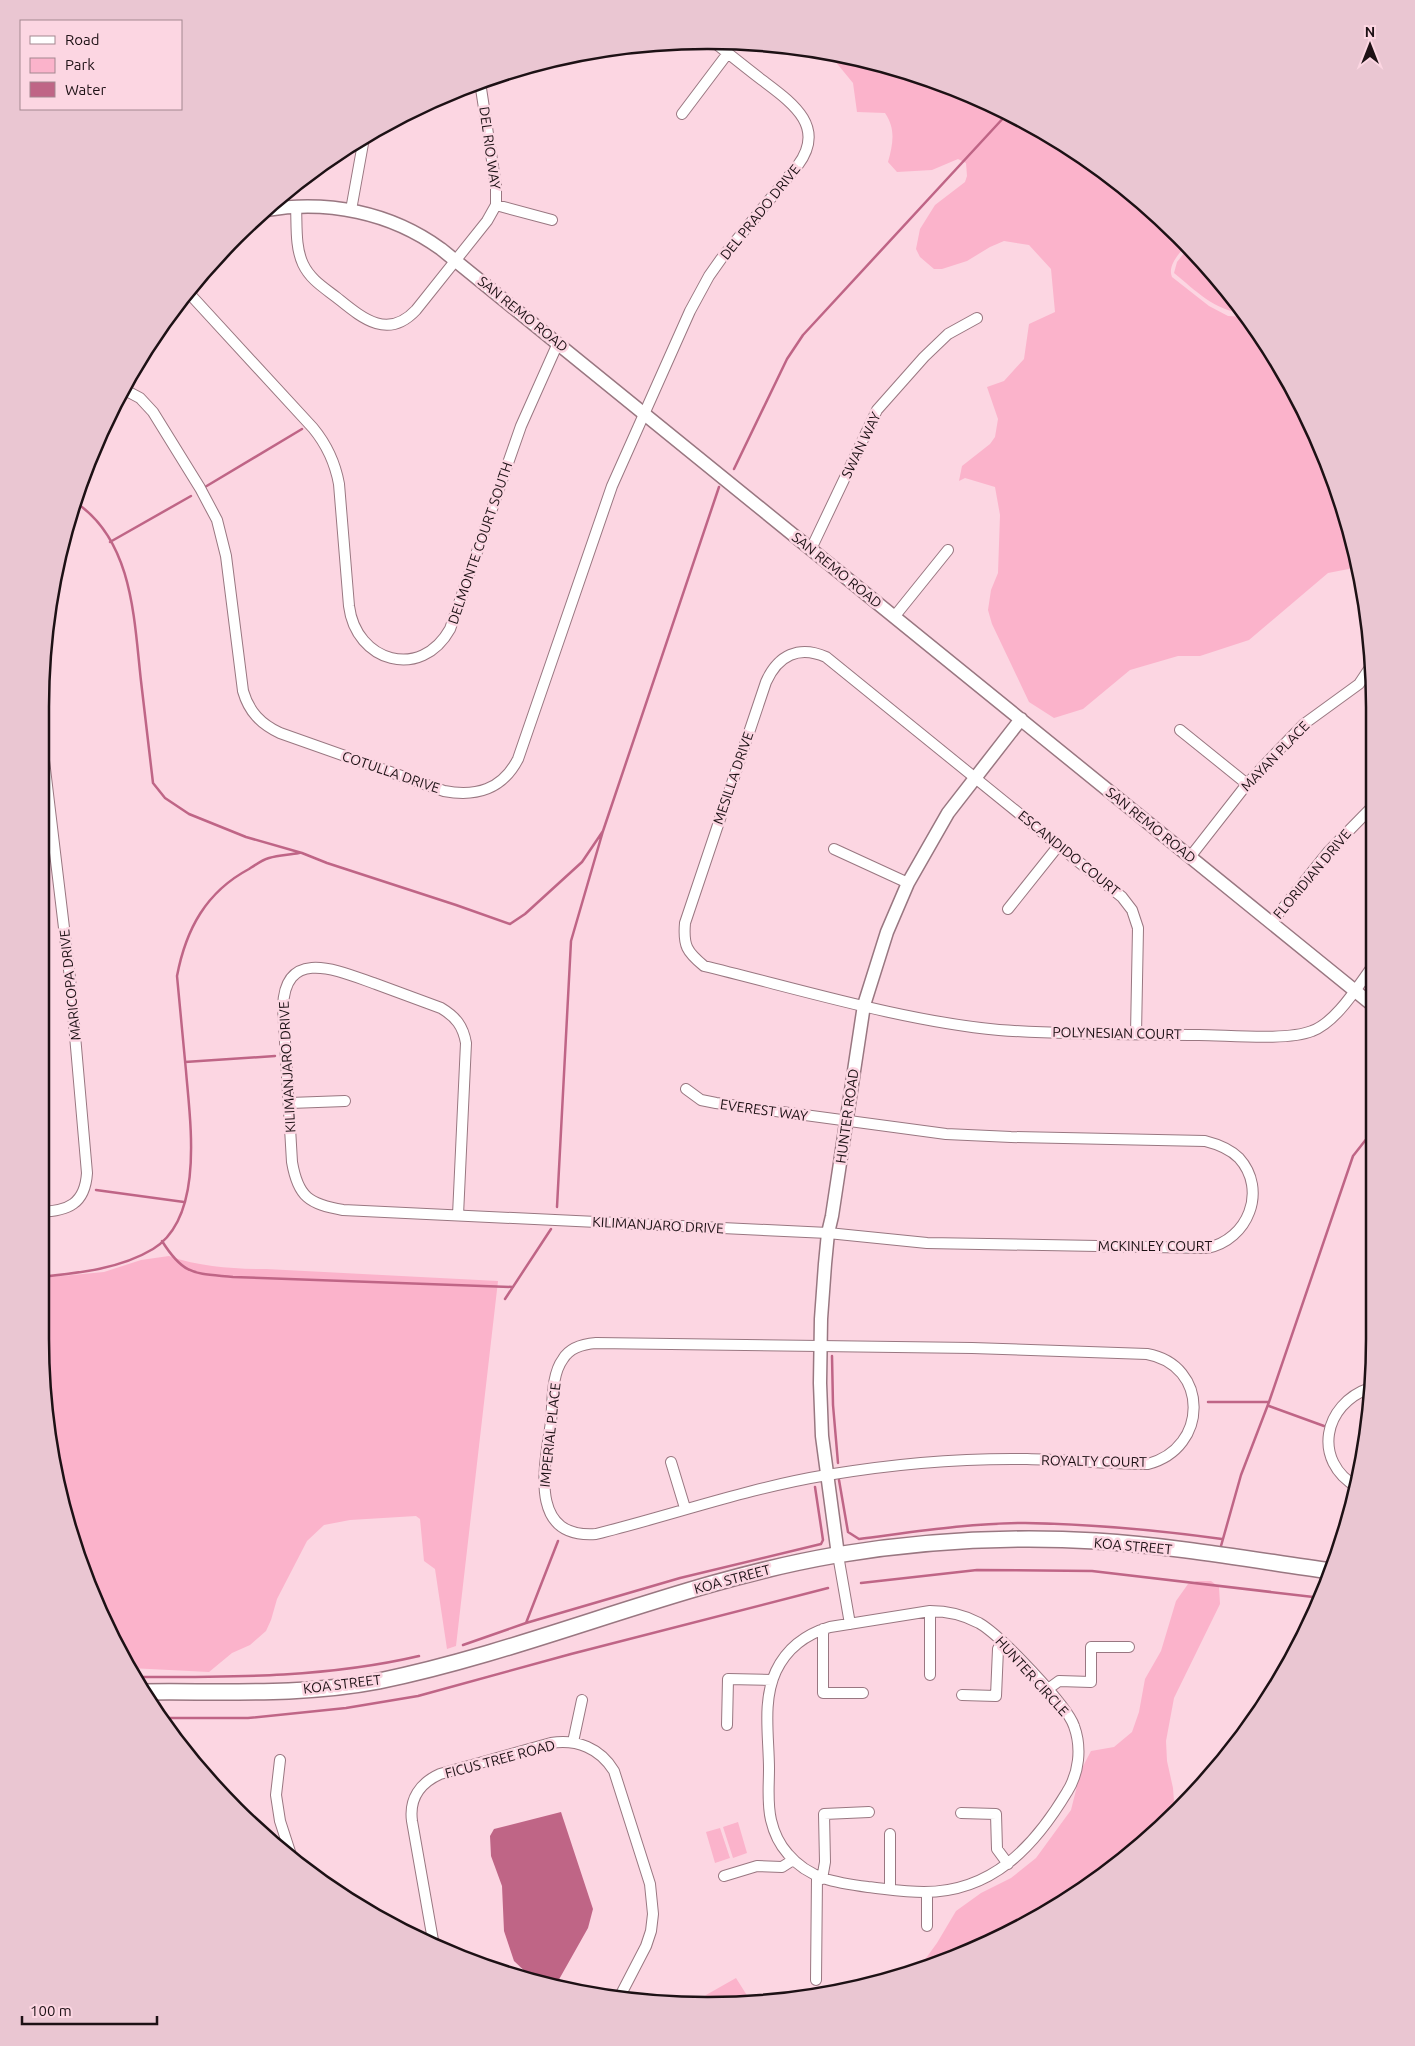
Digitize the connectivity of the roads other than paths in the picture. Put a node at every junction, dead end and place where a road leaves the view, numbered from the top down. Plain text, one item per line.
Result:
1 (723, 49) edge
2 (728, 53) junction
3 (481, 89) edge
4 (682, 114) dead end
5 (362, 147) edge
6 (496, 205) junction
7 (296, 207) junction
8 (277, 209) edge
9 (351, 210) junction
10 (552, 220) dead end
11 (456, 260) junction
12 (192, 297) edge
13 (977, 318) dead end
14 (558, 343) junction
15 (129, 392) edge
16 (644, 413) junction
17 (811, 549) junction
18 (948, 550) dead end
19 (894, 617) junction
20 (1365, 675) edge
21 (1021, 719) junction
22 (1180, 730) dead end
23 (975, 777) junction
24 (1246, 784) junction
25 (49, 802) edge
26 (1366, 813) edge
27 (1059, 845) junction
28 (834, 848) dead end
29 (1190, 857) junction
30 (908, 882) junction
31 (1008, 909) dead end
32 (1271, 923) junction
33 (1366, 975) edge
34 (1354, 990) junction
35 (1366, 1000) edge
36 (864, 1005) junction
37 (1136, 1034) junction
38 (686, 1088) dead end
39 (345, 1101) dead end
40 (290, 1103) junction
41 (846, 1122) junction
42 (49, 1211) edge
43 (458, 1215) junction
44 (828, 1233) junction
45 (820, 1347) junction
46 (1364, 1390) edge
47 (671, 1462) dead end
48 (827, 1475) junction
49 (1350, 1482) edge
50 (684, 1508) junction
51 (838, 1555) junction
52 (1324, 1570) edge
53 (930, 1611) junction
54 (850, 1624) junction
55 (823, 1629) junction
56 (1002, 1642) junction
57 (1129, 1647) dead end
58 (930, 1675) dead end
59 (772, 1680) junction
60 (1048, 1689) junction
61 (152, 1692) edge
62 (863, 1693) dead end
63 (962, 1695) dead end
64 (582, 1700) dead end
65 (727, 1725) dead end
66 (573, 1742) junction
67 (280, 1760) dead end
68 (869, 1812) dead end
69 (961, 1813) dead end
70 (890, 1834) dead end
71 (288, 1846) edge
72 (793, 1860) junction
73 (1008, 1864) junction
74 (724, 1876) dead end
75 (819, 1878) junction
76 (890, 1889) junction
77 (927, 1892) junction
78 (927, 1926) dead end
79 (432, 1937) edge
80 (816, 1980) dead end
81 (622, 1992) edge

1 - 2 street, DEL PRADO DRIVE
2 - 4 street
2 - 16 street, DEL PRADO DRIVE
3 - 6 street, DEL RIO WAY
5 - 9 street
6 - 10 street
6 - 11 street, DEL RIO WAY
7 - 8 street, SAN REMO ROAD
7 - 9 street, SAN REMO ROAD
7 - 11 street, DEL RIO WAY
9 - 11 street, SAN REMO ROAD
11 - 14 street, SAN REMO ROAD
12 - 14 street, DELMONTE COURT SOUTH
13 - 17 street, SWAN WAY
14 - 16 street, SAN REMO ROAD
15 - 16 street, COTULLA DRIVE
16 - 17 street, SAN REMO ROAD
17 - 19 street, SAN REMO ROAD
18 - 19 street
19 - 21 street, SAN REMO ROAD
20 - 24 street, MAYAN PLACE
21 - 23 street, HUNTER ROAD
21 - 29 street, SAN REMO ROAD
22 - 24 street
23 - 27 street, ESCANDIDO COURT
23 - 30 street, HUNTER ROAD
23 - 36 street, MESILLA DRIVE
24 - 29 street, MAYAN PLACE
25 - 42 street, MARICOPA DRIVE
26 - 32 street, FLORIDIAN DRIVE
27 - 31 street
27 - 37 street, ESCANDIDO COURT
28 - 30 street
29 - 32 street, SAN REMO ROAD
30 - 36 street, HUNTER ROAD
32 - 34 street, SAN REMO ROAD
33 - 34 street
34 - 35 street, SAN REMO ROAD
34 - 37 street, POLYNESIAN COURT
36 - 37 street, POLYNESIAN COURT
36 - 41 street, HUNTER ROAD
38 - 41 street, EVEREST WAY
39 - 40 street
40 - 43 street, KILIMANJARO DRIVE
40 - 43 street, KILIMANJARO DRIVE
41 - 44 street, HUNTER ROAD
41 - 44 street, MCKINLEY COURT
43 - 44 street, KILIMANJARO DRIVE
44 - 45 street, HUNTER ROAD
45 - 48 street, HUNTER ROAD
45 - 48 street, ROYALTY COURT
45 - 50 street, IMPERIAL PLACE
46 - 49 street
47 - 50 street
48 - 50 street, IMPERIAL PLACE
48 - 51 street, HUNTER ROAD
51 - 52 main road, KOA STREET
51 - 54 street
51 - 61 main road, KOA STREET
53 - 54 street, HUNTER CIRCLE
53 - 56 street, HUNTER CIRCLE
53 - 58 street
54 - 55 street, HUNTER CIRCLE
55 - 59 street, HUNTER CIRCLE
55 - 62 street
56 - 60 street, HUNTER CIRCLE
56 - 63 street
57 - 60 street
59 - 65 street
59 - 72 street, HUNTER CIRCLE
60 - 73 street, HUNTER CIRCLE
64 - 66 street
66 - 79 street, FICUS TREE ROAD
66 - 81 street, FICUS TREE ROAD
67 - 71 street
68 - 75 street
69 - 73 street
70 - 76 street
72 - 74 street
72 - 75 street, HUNTER CIRCLE
73 - 77 street, HUNTER CIRCLE
75 - 76 street, HUNTER CIRCLE
75 - 80 street
76 - 77 street, HUNTER CIRCLE
77 - 78 street

